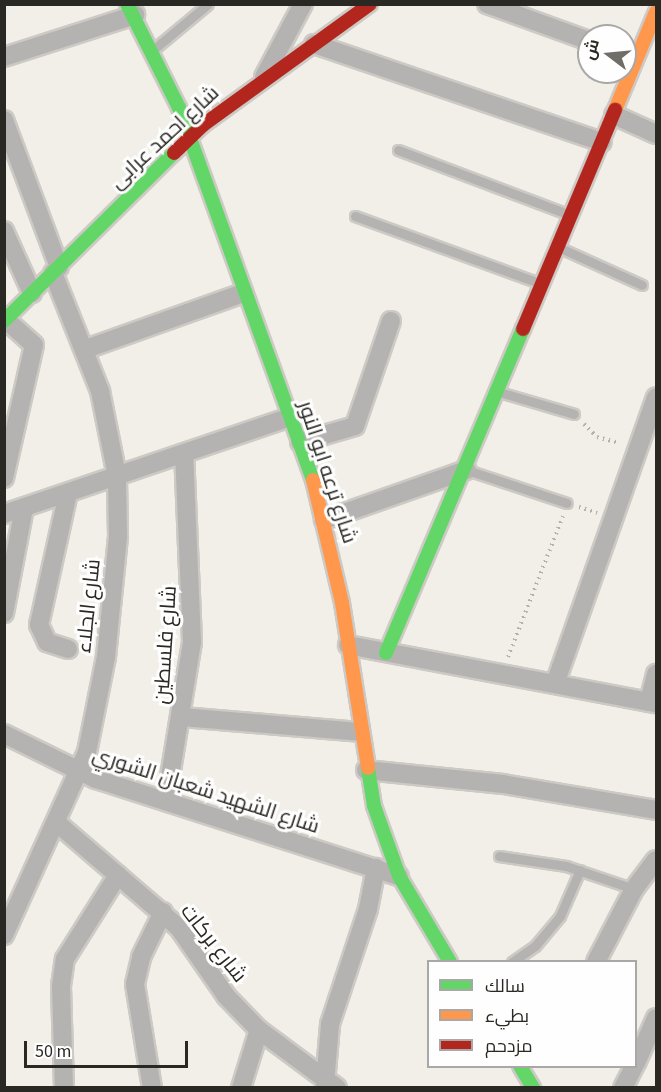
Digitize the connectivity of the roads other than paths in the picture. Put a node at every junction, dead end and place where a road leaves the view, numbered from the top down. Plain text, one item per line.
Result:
1 (208, 4) edge
2 (303, 4) edge
3 (370, 4) edge
4 (488, 4) edge
5 (131, 10) edge
6 (657, 12) edge
7 (577, 37) edge
8 (314, 44) junction
9 (637, 46) edge
10 (154, 49) junction
11 (4, 57) edge
12 (263, 80) junction
13 (623, 84) edge
14 (614, 115) junction
15 (4, 120) edge
16 (657, 134) edge
17 (189, 138) junction
18 (7, 141) edge
19 (603, 142) junction
20 (398, 150) dead end
21 (570, 215) junction
22 (355, 216) dead end
23 (4, 231) edge
24 (556, 246) junction
25 (56, 270) junction
26 (540, 283) junction
27 (642, 285) dead end
28 (32, 293) junction
29 (243, 293) junction
30 (5, 320) edge
31 (391, 321) dead end
32 (86, 349) junction
33 (498, 392) junction
34 (657, 397) edge
35 (574, 414) road end
36 (290, 417) junction
37 (300, 442) junction
38 (184, 454) junction
39 (467, 470) junction
40 (117, 476) junction
41 (4, 478) edge
42 (68, 493) junction
43 (567, 503) road end
44 (24, 508) junction
45 (4, 514) edge
46 (324, 520) junction
47 (4, 613) edge
48 (348, 645) junction
49 (68, 649) dead end
50 (386, 652) junction
51 (657, 674) edge
52 (555, 684) junction
53 (653, 702) edge
54 (182, 717) junction
55 (359, 732) junction
56 (9, 736) edge
57 (4, 755) edge
58 (366, 770) junction
59 (81, 773) junction
60 (166, 801) junction
61 (657, 810) edge
62 (57, 823) junction
63 (499, 856) dead end
64 (657, 860) edge
65 (376, 868) junction
66 (580, 870) junction
67 (118, 875) junction
68 (399, 876) junction
69 (634, 889) junction
70 (163, 912) junction
71 (4, 935) edge
72 (449, 960) edge
73 (515, 960) edge
74 (597, 960) edge
75 (657, 1018) edge
76 (259, 1030) junction
77 (637, 1061) edge
78 (521, 1068) edge
79 (633, 1068) edge
80 (329, 1083) edge
81 (64, 1088) edge
82 (152, 1088) edge
83 (241, 1088) edge
84 (533, 1088) edge
85 (623, 1088) edge

1 - 10 lane
2 - 12 street
3 - 8 street, شارع احمد عرابى
4 - 7 street
5 - 10 street, شارع ترعه ابو النور
5 - 11 street
6 - 9 street
8 - 12 street, شارع احمد عرابى
8 - 19 street
10 - 17 street, شارع ترعه ابو النور
12 - 17 street, شارع احمد عرابى
13 - 14 street
14 - 16 street
14 - 19 street
15 - 18 street, شارع الجلاء
17 - 25 street, شارع احمد عرابى
17 - 29 street, شارع ترعه ابو النور
18 - 25 street, شارع الجلاء
19 - 21 street
20 - 21 lane
21 - 24 street
22 - 26 lane
23 - 28 street
24 - 26 street
24 - 27 lane
25 - 28 street, شارع احمد عرابى
25 - 32 street, شارع الجلاء
26 - 33 street
28 - 30 street, شارع احمد عرابى
29 - 32 street
29 - 36 street, شارع ترعه ابو النور
30 - 41 street
31 - 37 street
32 - 40 street, شارع الجلاء
33 - 35 lane
33 - 39 street
34 - 52 street
36 - 37 street, شارع ترعه ابو النور
36 - 38 street
37 - 46 street, شارع ترعه ابو النور
38 - 40 street
38 - 54 street, شارع فلسطين
39 - 43 lane
39 - 46 street
39 - 50 street
40 - 42 street
40 - 59 street, شارع الجلاء
42 - 44 street
42 - 49 street
44 - 45 street
44 - 47 street
46 - 48 street, شارع ترعه ابو النور
48 - 50 street
48 - 55 street, شارع ترعه ابو النور
50 - 52 street
51 - 53 street
52 - 53 street
54 - 55 street
54 - 60 street, شارع فلسطين
55 - 58 street, شارع ترعه ابو النور
56 - 57 street
56 - 59 street, شارع الشهيد شعبان الشوري
58 - 61 street
58 - 68 street, شارع ترعه ابو النور
59 - 60 street, شارع الشهيد شعبان الشوري
59 - 62 street, شارع الجلاء
60 - 65 street, شارع الشهيد شعبان الشوري
62 - 67 street, شارع بركات
62 - 71 street, شارع الجلاء
63 - 66 lane
64 - 69 street
65 - 68 street, شارع الشهيد شعبان الشوري
65 - 80 street
66 - 69 lane
66 - 73 lane
67 - 70 street, شارع بركات
67 - 81 street
68 - 72 street, شارع ترعه ابو النور
69 - 74 street
70 - 76 street, شارع بركات
70 - 82 street
75 - 77 street
76 - 80 street, شارع بركات
76 - 83 street
78 - 84 street
79 - 85 street

